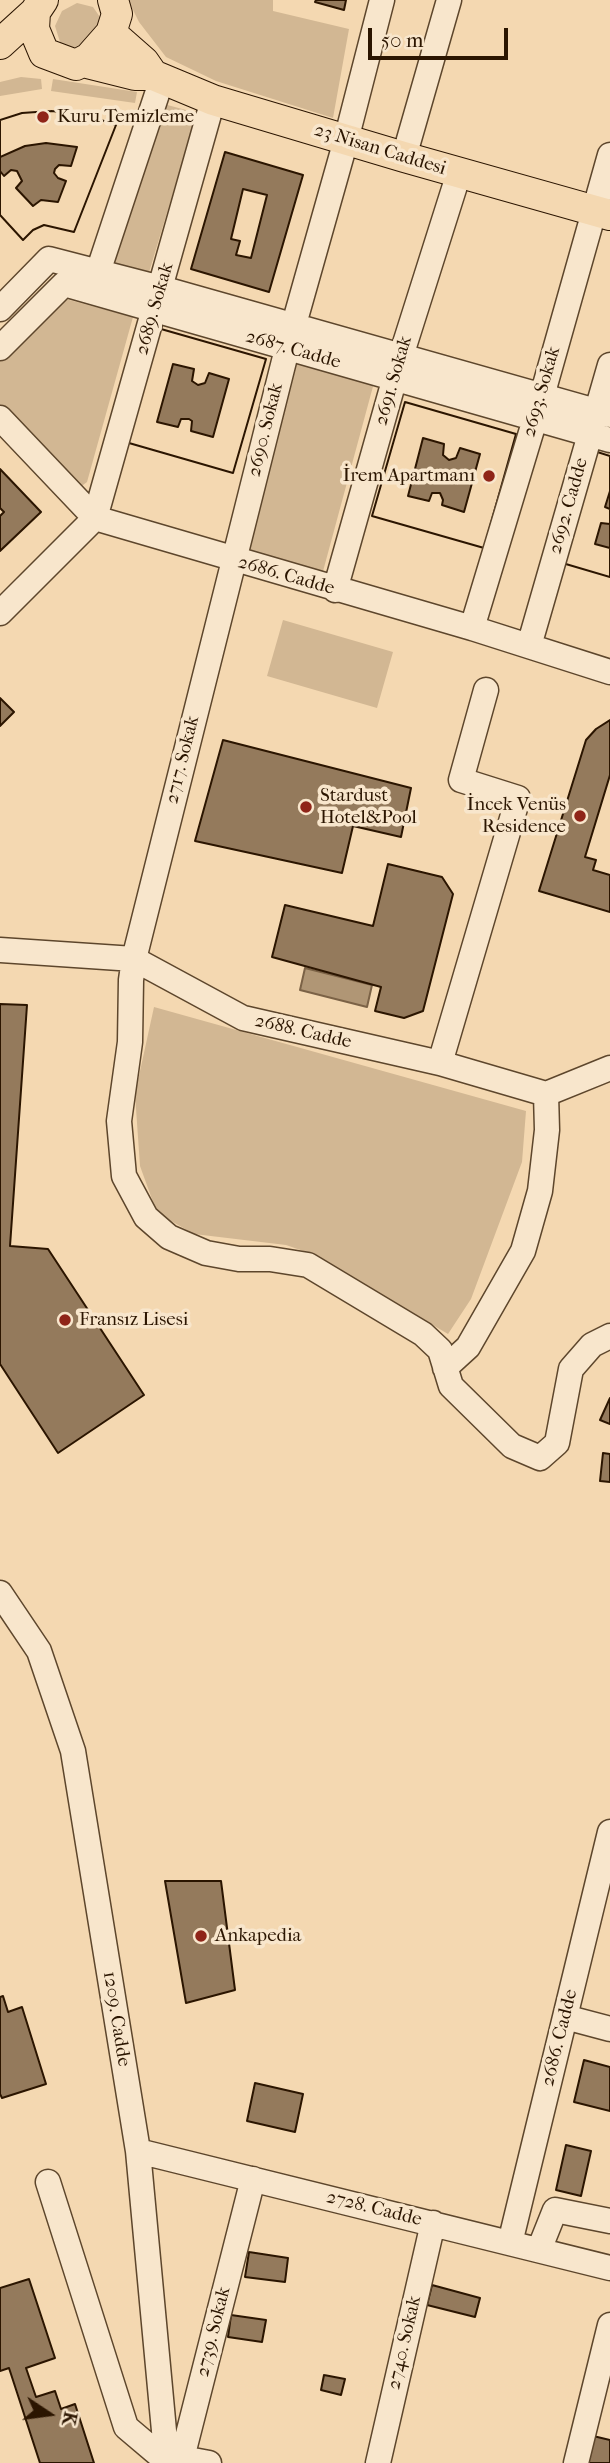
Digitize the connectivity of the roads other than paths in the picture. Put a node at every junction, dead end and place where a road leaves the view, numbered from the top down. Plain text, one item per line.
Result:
1 (113, 0) edge
2 (382, 0) edge
3 (449, 0) edge
4 (39, 6) edge
5 (111, 33) junction
6 (0, 44) edge
7 (44, 53) junction
8 (83, 62) junction
9 (0, 64) edge
10 (157, 77) junction
11 (213, 100) junction
12 (346, 140) junction
13 (610, 155) edge
14 (404, 157) junction
15 (459, 173) junction
16 (602, 213) edge
17 (98, 272) junction
18 (158, 298) junction
19 (0, 309) edge
20 (290, 338) junction
21 (0, 348) edge
22 (610, 365) edge
23 (397, 368) junction
24 (542, 396) junction
25 (0, 418) edge
26 (534, 419) junction
27 (602, 425) edge
28 (95, 518) junction
29 (232, 560) junction
30 (335, 590) junction
31 (0, 613) edge
32 (472, 628) junction
33 (529, 646) junction
34 (610, 672) edge
35 (486, 690) dead end
36 (0, 950) edge
37 (134, 959) junction
38 (440, 1063) junction
39 (610, 1068) edge
40 (545, 1094) junction
41 (610, 1336) edge
42 (445, 1368) junction
43 (0, 1593) edge
44 (609, 1841) edge
45 (565, 2017) junction
46 (610, 2029) edge
47 (138, 2151) junction
48 (254, 2179) junction
49 (48, 2182) dead end
50 (610, 2221) edge
51 (433, 2223) junction
52 (510, 2243) junction
53 (539, 2250) junction
54 (610, 2268) edge
55 (610, 2325) edge
56 (166, 2462) edge
57 (209, 2463) edge
58 (378, 2463) edge
59 (576, 2463) edge

1 - 5 main road
2 - 12 street, 2690. Sokak
3 - 14 street
4 - 6 main road
4 - 7 main road
5 - 8 main road
5 - 10 main road, 23 Nisan Caddesi
7 - 8 main road, 23 Nisan Caddesi
7 - 9 main road
8 - 10 main road, 23 Nisan Caddesi
10 - 11 main road, 23 Nisan Caddesi
10 - 17 street
11 - 12 main road, 23 Nisan Caddesi
11 - 18 street, 2689. Sokak
12 - 14 main road, 23 Nisan Caddesi
12 - 20 street, 2690. Sokak
13 - 16 street, 2693. Sokak
14 - 15 main road, 23 Nisan Caddesi
15 - 16 main road, 23 Nisan Caddesi
15 - 23 street, 2691. Sokak
16 - 24 street, 2693. Sokak
17 - 18 street, 2687. Cadde
17 - 19 street, 2687. Cadde
18 - 20 street, 2687. Cadde
18 - 21 street, 2687. Cadde
18 - 28 street, 2689. Sokak
20 - 23 street, 2687. Cadde
20 - 29 street, 2690. Sokak
22 - 27 street, 2692. Cadde
23 - 24 street, 2687. Cadde
23 - 26 street, 2687. Cadde
23 - 30 street, 2691. Sokak
24 - 26 street, 2693. Sokak
24 - 27 street, 2687. Cadde
25 - 28 street, 2686. Cadde
26 - 27 street, 2687. Cadde
26 - 32 street, 2693. Sokak
27 - 33 street, 2692. Cadde
28 - 29 street, 2686. Cadde
28 - 31 street
29 - 30 street, 2686. Cadde
29 - 37 street, 2717. Sokak
30 - 32 street, 2686. Cadde
32 - 33 street, 2686. Cadde
33 - 34 street, 2686. Cadde
35 - 38 street
36 - 37 street, 2688. Cadde
37 - 38 street, 2688. Cadde
37 - 42 street, 2717. Sokak
38 - 40 street, 2688. Cadde
39 - 40 street
40 - 42 street
41 - 42 street, 2717. Sokak
43 - 47 street, 1209. Cadde
44 - 45 street, 2686. Cadde
45 - 46 street
45 - 52 street, 2686. Cadde
47 - 48 street, 2728. Cadde
47 - 56 street, 1209. Cadde
48 - 51 street, 2728. Cadde
48 - 57 street, 2739. Sokak
49 - 56 street
50 - 53 street
51 - 52 street, 2728. Cadde
51 - 58 street, 2740. Sokak
52 - 53 street, 2728. Cadde
53 - 54 street, 2728. Cadde
55 - 59 street

